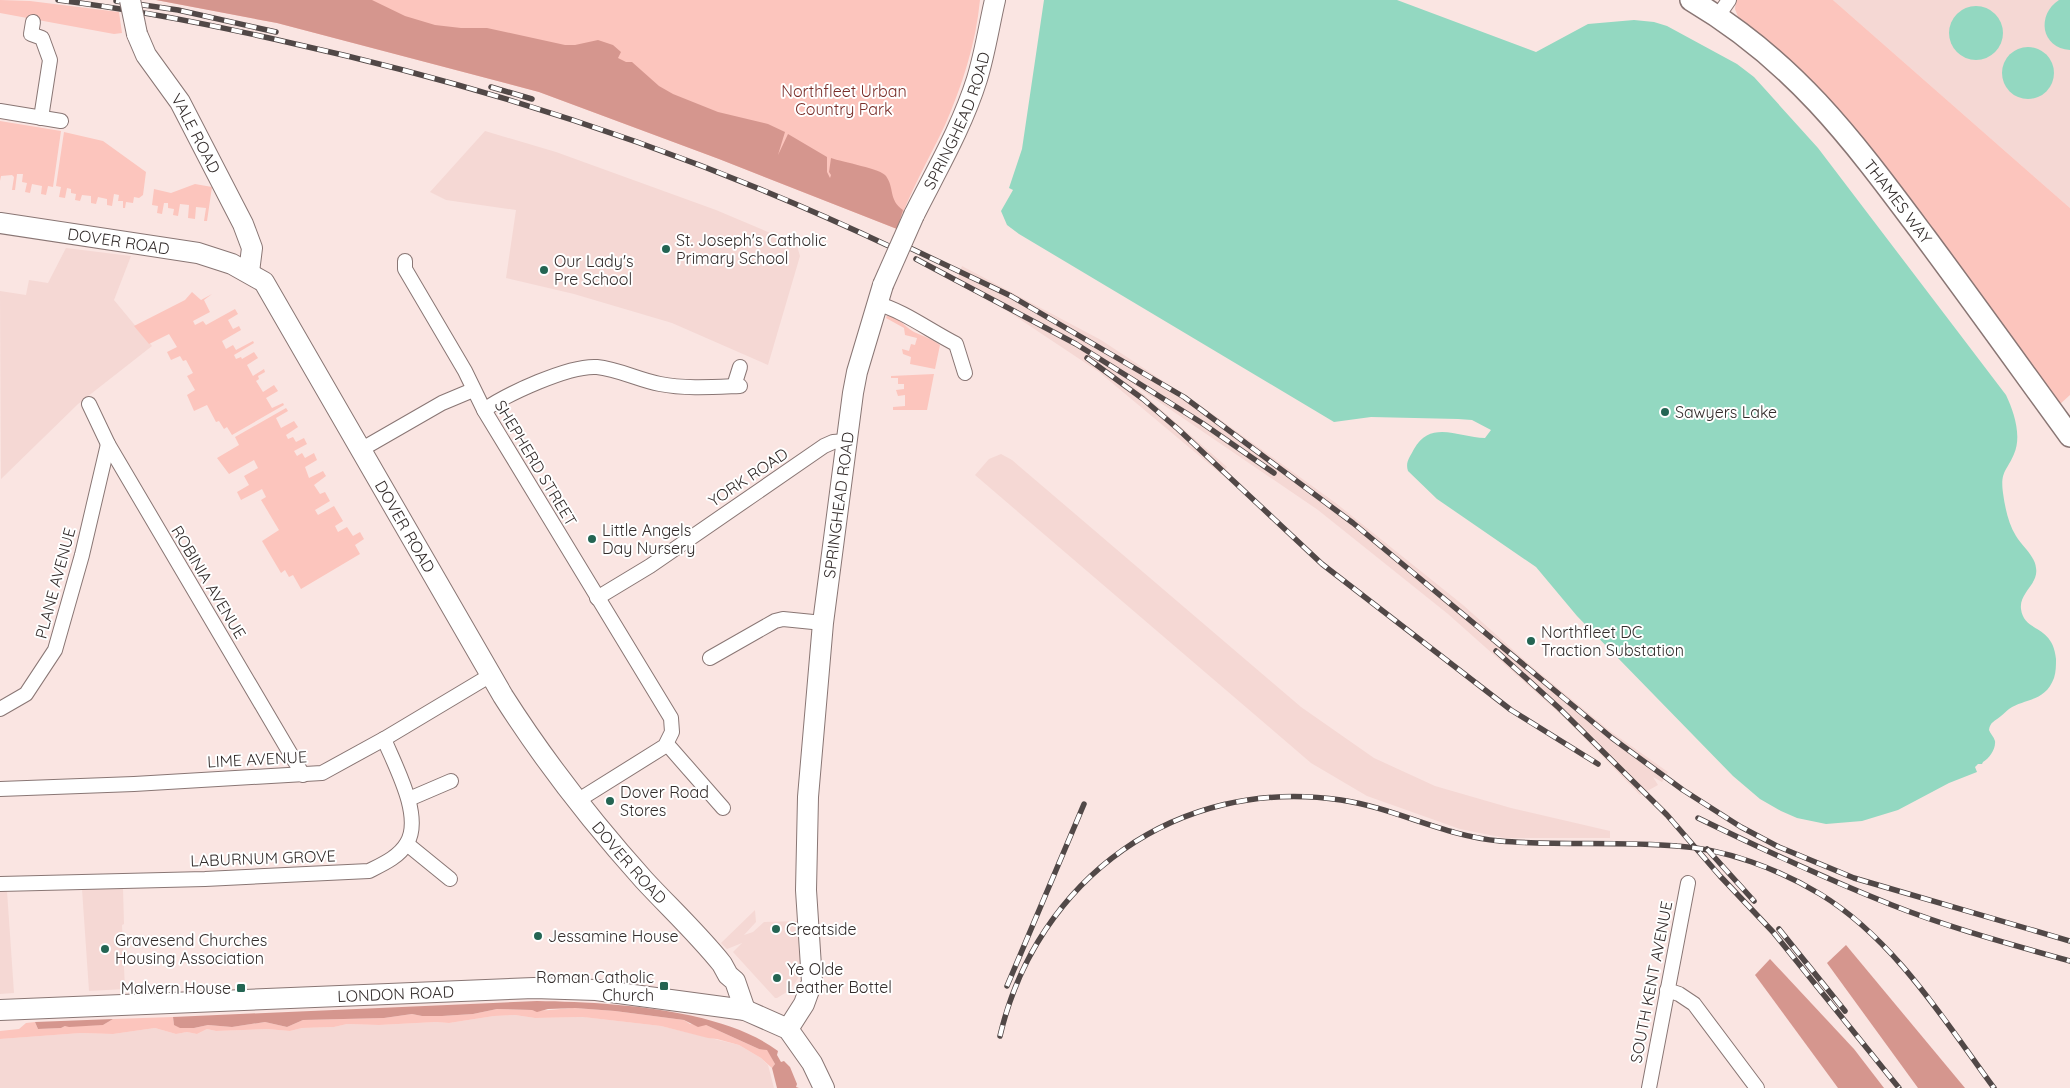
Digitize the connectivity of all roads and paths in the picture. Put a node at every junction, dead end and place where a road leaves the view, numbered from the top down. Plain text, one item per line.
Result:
1 (130, 0) edge
2 (995, 0) edge
3 (1691, 0) edge
4 (1724, 8) edge
5 (33, 22) dead end
6 (0, 111) edge
7 (41, 118) junction
8 (61, 121) dead end
9 (0, 223) edge
10 (404, 261) dead end
11 (249, 272) junction
12 (881, 295) junction
13 (740, 367) dead end
14 (965, 373) dead end
15 (473, 390) junction
16 (89, 404) dead end
17 (484, 410) junction
18 (2070, 436) edge
19 (846, 441) junction
20 (108, 444) junction
21 (362, 449) junction
22 (597, 598) junction
23 (823, 623) junction
24 (710, 658) dead end
25 (491, 675) junction
26 (0, 709) edge
27 (384, 739) junction
28 (667, 744) junction
29 (303, 775) junction
30 (451, 780) dead end
31 (0, 789) edge
32 (409, 799) junction
33 (577, 801) junction
34 (723, 808) dead end
35 (407, 844) junction
36 (450, 879) dead end
37 (1688, 883) dead end
38 (0, 884) edge
39 (728, 975) junction
40 (1667, 990) junction
41 (720, 1006) junction
42 (0, 1010) edge
43 (745, 1010) junction
44 (788, 1029) junction
45 (824, 1088) edge
46 (1649, 1088) edge
47 (1757, 1088) edge

1 - 11 street, VALE ROAD, bridge
2 - 12 street, SPRINGHEAD ROAD, bridge
3 - 4 main road, THAMES WAY
4 - 18 main road, THAMES WAY
5 - 7 street
6 - 7 street
7 - 8 street
9 - 11 street, DOVER ROAD
10 - 15 street, SHEPHERD STREET
11 - 21 street, DOVER ROAD
12 - 14 street
12 - 19 street, SPRINGHEAD ROAD
13 - 17 street
15 - 17 street, SHEPHERD STREET
15 - 21 street
16 - 20 street, ROBINIA AVENUE
17 - 22 street, SHEPHERD STREET
19 - 22 street, YORK ROAD
19 - 23 street, SPRINGHEAD ROAD
20 - 26 street, PLANE AVENUE
20 - 29 street, ROBINIA AVENUE
21 - 25 street, DOVER ROAD
22 - 28 street, SHEPHERD STREET
23 - 24 street
23 - 44 street, SPRINGHEAD ROAD
25 - 27 street, LIME AVENUE
25 - 33 street, DOVER ROAD
27 - 29 street, LIME AVENUE
27 - 32 street
28 - 33 street
28 - 34 street
29 - 31 street, LIME AVENUE
30 - 32 street
32 - 35 street
33 - 39 street, DOVER ROAD
35 - 36 street
35 - 38 street, LABURNUM GROVE
37 - 40 street, SOUTH KENT AVENUE
39 - 41 street
39 - 43 street, DOVER ROAD
40 - 46 street, SOUTH KENT AVENUE
40 - 47 street
41 - 42 street, LONDON ROAD
41 - 43 street, LONDON ROAD
43 - 44 street, LONDON ROAD
44 - 45 street

